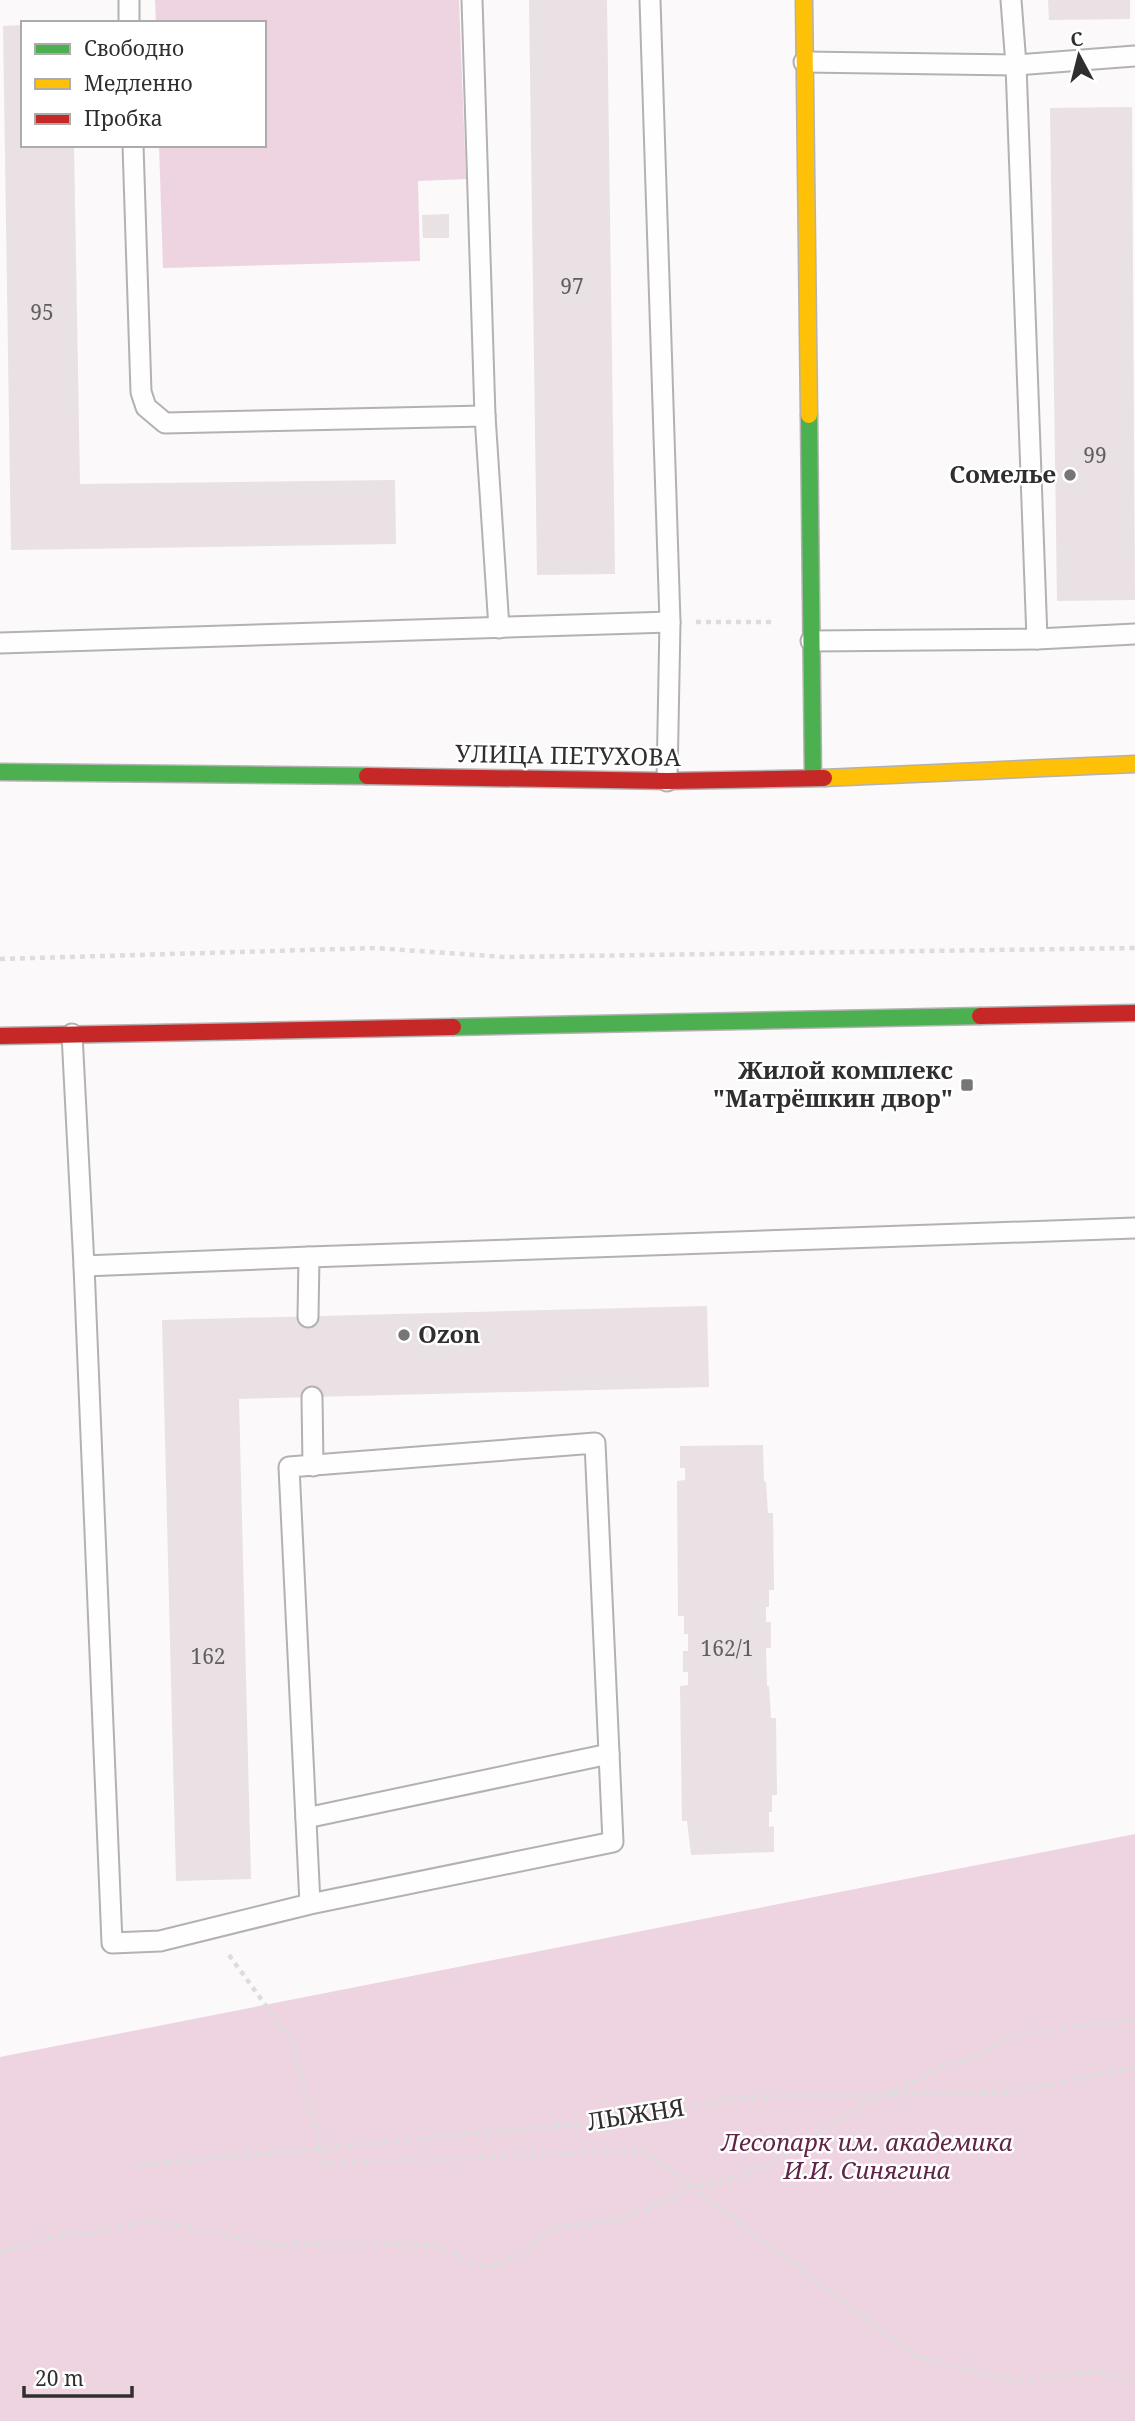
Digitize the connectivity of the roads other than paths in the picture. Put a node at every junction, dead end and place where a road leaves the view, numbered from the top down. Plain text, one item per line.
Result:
1 (129, 0) edge
2 (472, 0) edge
3 (650, 0) edge
4 (804, 0) edge
5 (1011, 0) edge
6 (130, 21) edge
7 (1135, 56) edge
8 (804, 62) junction
9 (1016, 65) junction
10 (133, 147) edge
11 (485, 416) junction
12 (670, 622) junction
13 (499, 628) junction
14 (1135, 634) edge
15 (1037, 639) junction
16 (811, 640) junction
17 (0, 643) edge
18 (1135, 764) edge
19 (0, 772) edge
20 (813, 778) junction
21 (667, 781) junction
22 (1135, 1013) edge
23 (72, 1034) junction
24 (0, 1036) edge
25 (1135, 1228) edge
26 (309, 1257) junction
27 (84, 1266) junction
28 (308, 1317) dead end
29 (312, 1397) dead end
30 (313, 1466) junction
31 (609, 1754) junction
32 (306, 1818) junction
33 (310, 1904) junction

1 - 6 lane
2 - 11 lane
3 - 12 lane
4 - 8 street
5 - 9 lane
7 - 9 lane
8 - 9 lane
8 - 16 street
9 - 15 lane
10 - 11 lane
11 - 13 lane
12 - 13 lane
12 - 21 lane
13 - 17 lane
14 - 15 lane
15 - 16 lane
16 - 20 street
18 - 20 street, УЛИЦА ПЕТУХОВА
19 - 21 street, УЛИЦА ПЕТУХОВА
20 - 21 street, УЛИЦА ПЕТУХОВА
22 - 23 street
23 - 24 street
23 - 27 lane
25 - 26 lane
26 - 27 lane
26 - 28 lane
27 - 33 lane
29 - 30 lane
30 - 31 lane
30 - 32 lane
31 - 32 lane
31 - 33 lane
32 - 33 lane

